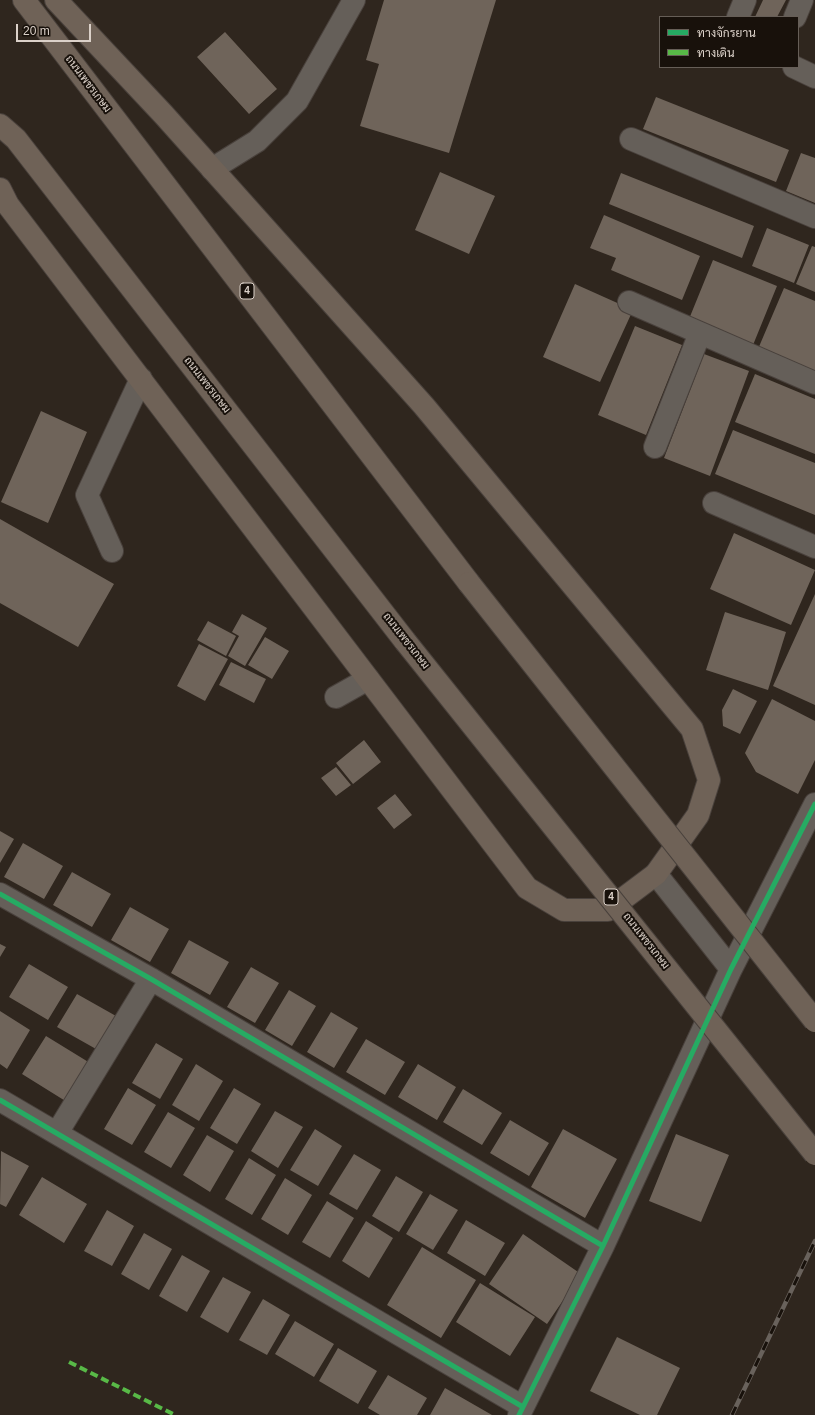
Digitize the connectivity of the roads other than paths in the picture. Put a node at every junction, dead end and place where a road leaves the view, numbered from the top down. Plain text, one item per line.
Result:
1 (24, 0) edge
2 (56, 0) edge
3 (354, 0) edge
4 (745, 0) edge
5 (802, 0) edge
6 (738, 16) edge
7 (795, 16) edge
8 (796, 68) edge
9 (815, 77) edge
10 (0, 126) edge
11 (631, 139) dead end
12 (212, 169) junction
13 (0, 189) edge
14 (815, 217) edge
15 (629, 302) dead end
16 (700, 333) junction
17 (141, 380) junction
18 (815, 383) edge
19 (655, 447) dead end
20 (714, 503) dead end
21 (815, 547) edge
22 (112, 552) dead end
23 (368, 679) junction
24 (336, 697) dead end
25 (815, 804) edge
26 (656, 874) junction
27 (0, 894) edge
28 (731, 969) junction
29 (151, 979) junction
30 (815, 1021) edge
31 (0, 1100) edge
32 (57, 1132) junction
33 (815, 1154) edge
34 (603, 1246) junction
35 (521, 1411) edge

1 - 30 highway, ถนนเพชรเกษม / 4, bridge
2 - 12 highway
3 - 12 street
4 - 6 street
5 - 7 street
8 - 9 street
10 - 33 highway, ถนนเพชรเกษม / 4, bridge
11 - 14 street
12 - 26 highway
13 - 17 highway
15 - 16 street
16 - 18 street
16 - 19 street
17 - 22 street
17 - 23 highway
20 - 21 street
23 - 24 street
23 - 26 highway
25 - 28 street
26 - 28 street
27 - 29 street
28 - 34 street
29 - 32 street
29 - 34 street
31 - 32 street
32 - 35 street
34 - 35 street

